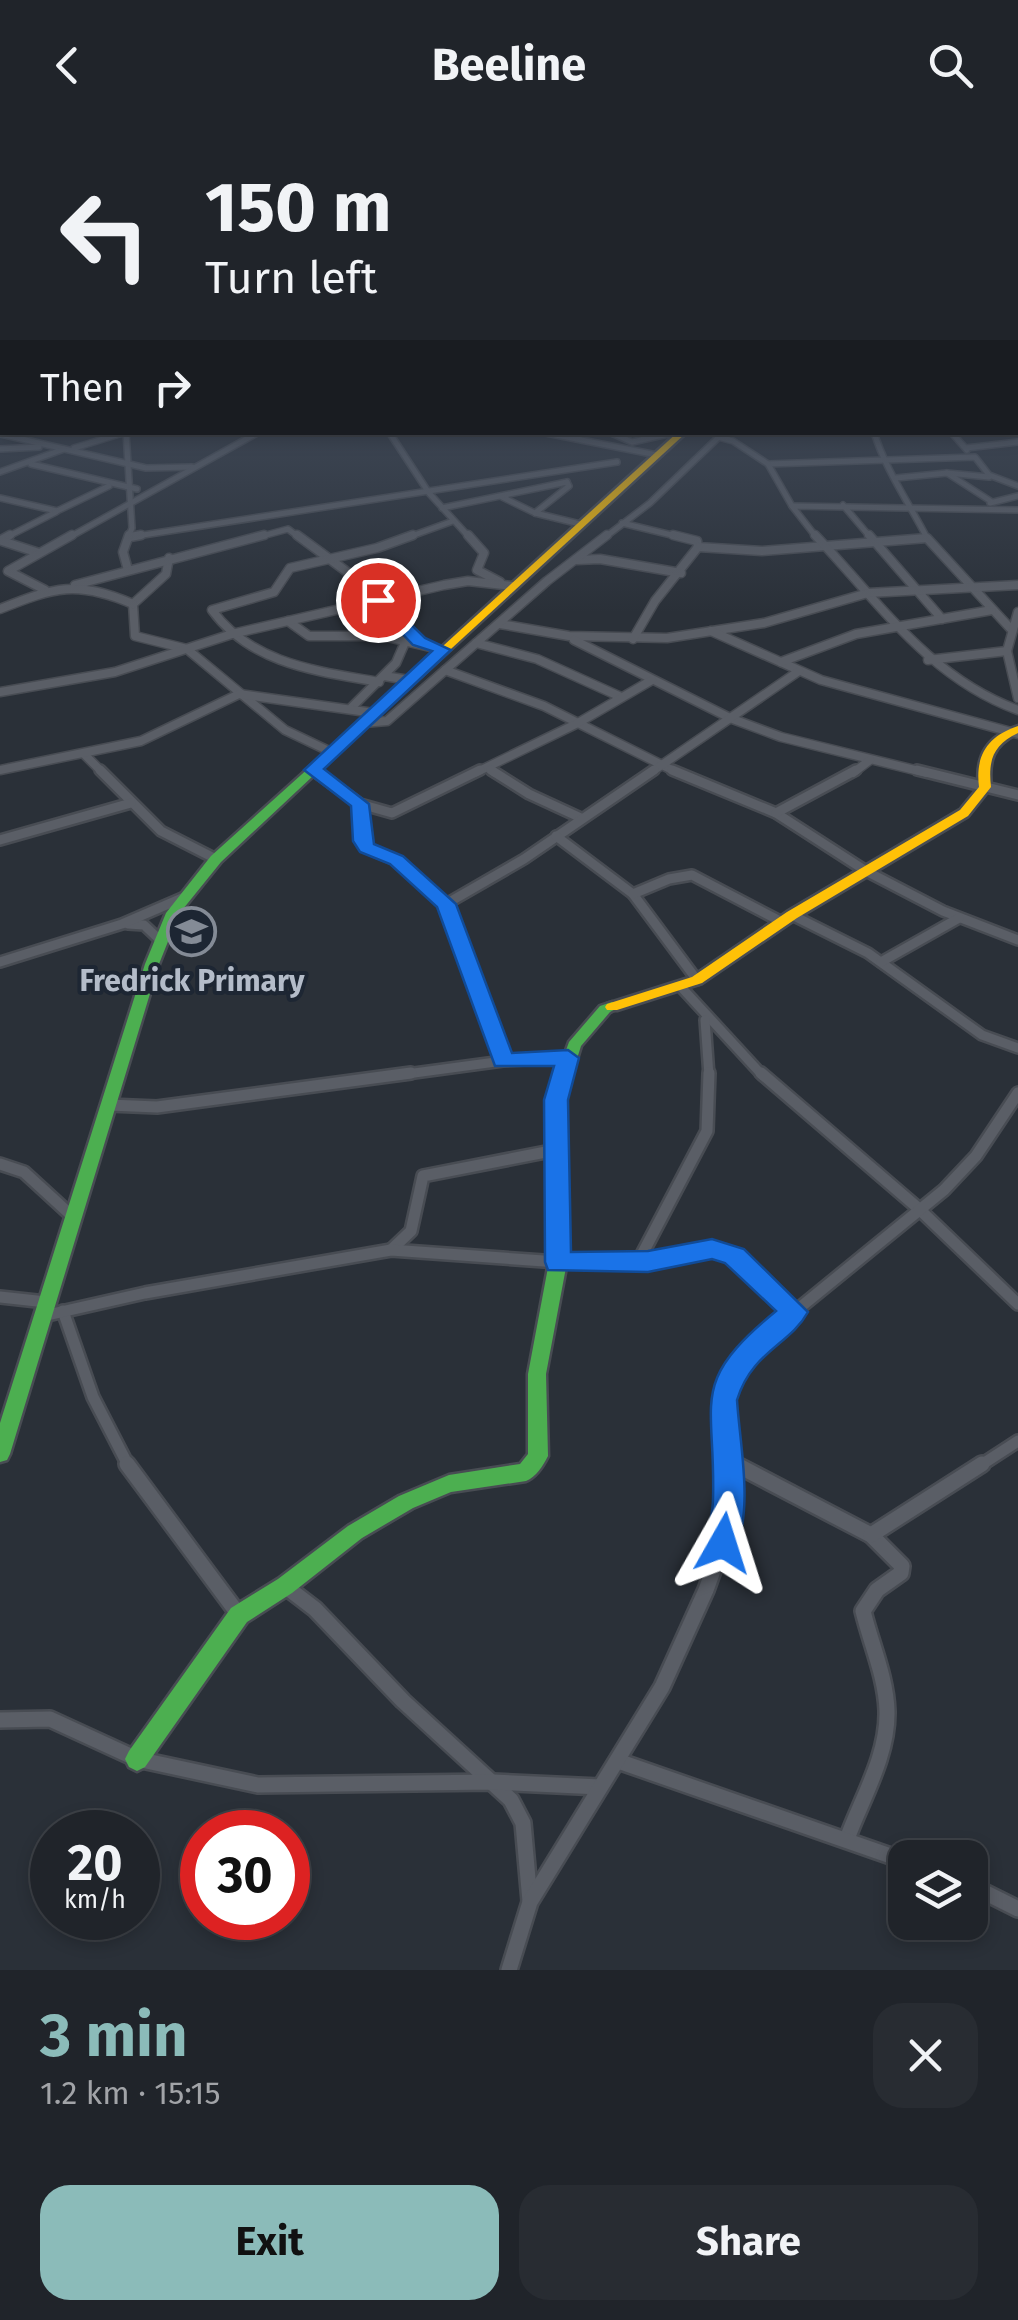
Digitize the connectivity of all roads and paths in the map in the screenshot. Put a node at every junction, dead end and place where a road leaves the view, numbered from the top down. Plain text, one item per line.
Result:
1 (24, 440) edge
2 (99, 440) edge
3 (127, 440) edge
4 (245, 440) edge
5 (394, 440) edge
6 (581, 440) edge
7 (617, 440) edge
8 (643, 440) edge
9 (672, 440) edge
10 (716, 440) edge
11 (730, 440) edge
12 (738, 440) edge
13 (877, 440) edge
14 (958, 440) edge
15 (1018, 442) edge
16 (738, 444) junction
17 (50, 446) junction
18 (966, 448) junction
19 (0, 449) edge
20 (68, 449) junction
21 (657, 455) junction
22 (975, 458) junction
23 (930, 459) junction
24 (882, 460) junction
25 (617, 462) dead end
26 (31, 464) junction
27 (130, 464) junction
28 (768, 464) junction
29 (198, 466) junction
30 (0, 472) edge
31 (947, 473) junction
32 (896, 478) junction
33 (993, 478) junction
34 (110, 485) junction
35 (1018, 486) edge
36 (131, 488) junction
37 (153, 491) junction
38 (429, 492) junction
39 (1018, 496) edge
40 (502, 497) junction
41 (0, 498) edge
42 (992, 502) junction
43 (130, 504) junction
44 (843, 504) junction
45 (909, 504) junction
46 (792, 506) junction
47 (977, 506) junction
48 (442, 508) junction
49 (1018, 510) edge
50 (57, 511) junction
51 (535, 513) junction
52 (454, 521) junction
53 (622, 522) junction
54 (580, 524) junction
55 (130, 537) junction
56 (926, 538) junction
57 (0, 540) edge
58 (875, 542) junction
59 (698, 547) junction
60 (823, 548) junction
61 (39, 553) junction
62 (169, 558) junction
63 (576, 560) junction
64 (331, 561) junction
65 (128, 570) junction
66 (681, 573) junction
67 (75, 585) junction
68 (507, 585) junction
69 (1018, 585) edge
70 (976, 589) junction
71 (45, 590) junction
72 (915, 592) junction
73 (868, 593) junction
74 (378, 600) junction
75 (133, 604) junction
76 (1, 608) edge
77 (992, 610) junction
78 (1018, 612) edge
79 (942, 619) junction
80 (288, 621) junction
81 (471, 624) junction
82 (894, 626) junction
83 (496, 627) junction
84 (1010, 628) junction
85 (710, 631) junction
86 (232, 634) junction
87 (569, 636) junction
88 (406, 640) junction
89 (633, 640) junction
90 (419, 642) junction
91 (476, 643) junction
92 (186, 649) junction
93 (444, 650) junction
94 (1007, 650) junction
95 (928, 660) junction
96 (780, 662) junction
97 (444, 670) junction
98 (799, 671) junction
99 (412, 678) junction
100 (382, 679) junction
101 (433, 680) junction
102 (652, 680) junction
103 (0, 692) edge
104 (239, 694) junction
105 (622, 697) junction
106 (1018, 698) edge
107 (351, 708) junction
108 (1018, 710) edge
109 (369, 718) junction
110 (730, 718) junction
111 (578, 723) junction
112 (1015, 732) edge
113 (331, 752) junction
114 (84, 754) junction
115 (870, 760) junction
116 (659, 764) junction
117 (488, 768) junction
118 (0, 770) edge
119 (313, 770) junction
120 (985, 787) junction
121 (1018, 796) edge
122 (131, 803) junction
123 (360, 804) junction
124 (776, 813) junction
125 (581, 818) junction
126 (556, 836) junction
127 (0, 840) edge
128 (216, 859) junction
129 (866, 870) junction
130 (632, 894) junction
131 (187, 896) junction
132 (446, 904) junction
133 (960, 918) junction
134 (787, 919) junction
135 (122, 924) junction
136 (1018, 940) edge
137 (161, 941) junction
138 (0, 962) edge
139 (880, 962) junction
140 (689, 984) junction
141 (705, 1019) junction
142 (1018, 1048) edge
143 (568, 1058) junction
144 (503, 1061) junction
145 (1018, 1093) edge
146 (109, 1105) junction
147 (556, 1150) junction
148 (0, 1164) edge
149 (921, 1211) junction
150 (72, 1216) junction
151 (391, 1250) junction
152 (558, 1262) junction
153 (638, 1262) junction
154 (0, 1297) edge
155 (1018, 1304) edge
156 (44, 1309) junction
157 (63, 1311) junction
158 (794, 1312) junction
159 (1018, 1441) edge
160 (0, 1454) edge
161 (727, 1460) junction
162 (871, 1534) junction
163 (286, 1586) junction
164 (239, 1615) junction
165 (0, 1720) edge
166 (137, 1759) junction
167 (618, 1761) junction
168 (493, 1782) junction
169 (600, 1787) junction
170 (846, 1840) junction
171 (888, 1855) edge
172 (988, 1894) edge
173 (530, 1902) junction
174 (1018, 1909) edge
175 (509, 1970) edge

1 - 17 street
2 - 20 street
3 - 27 street
4 - 29 street
5 - 38 street
6 - 21 street
7 - 8 street
9 - 21 street
10 - 53 street
11 - 16 street
12 - 16 street
13 - 24 street
14 - 18 street
15 - 18 street
16 - 28 street
17 - 19 street
17 - 20 street
18 - 22 street
20 - 26 street
20 - 27 street
21 - 54 street
22 - 23 street
22 - 33 street
23 - 24 street
23 - 31 street
24 - 28 street
24 - 32 street
25 - 38 street
26 - 30 street
26 - 34 street
27 - 29 street
27 - 36 street
28 - 46 street
29 - 37 street
31 - 32 street
31 - 33 street
31 - 42 street
32 - 45 street
33 - 35 street
34 - 36 street
34 - 50 street
36 - 37 street
36 - 43 street
37 - 43 street
38 - 48 street
38 - 55 street
39 - 42 street
40 - 48 street
40 - 51 street
40 - 51 street
41 - 50 street
42 - 47 street
43 - 55 street
43 - 61 street
44 - 45 street
44 - 46 street
44 - 58 street
45 - 47 street
45 - 56 street
46 - 60 street
47 - 49 street
48 - 52 street
50 - 57 street
51 - 54 street
52 - 64 street
52 - 68 street
53 - 59 street
53 - 63 street
54 - 68 street
55 - 65 street
56 - 58 street
56 - 70 street
57 - 61 street
58 - 60 street
58 - 72 street
59 - 60 street
59 - 66 street
60 - 73 street
61 - 71 street
62 - 64 street
62 - 65 street
62 - 75 street
63 - 66 street
63 - 83 street
64 - 74 street
64 - 86 street
65 - 67 street
66 - 89 street
67 - 71 street
67 - 75 street
68 - 74 street
68 - 81 street
69 - 70 street
70 - 72 street
70 - 77 street
71 - 76 street
72 - 73 street
72 - 79 street
73 - 82 street
73 - 85 street
74 - 80 street
74 - 90 street
75 - 92 street
77 - 79 street
77 - 84 street
78 - 84 street
79 - 82 street
80 - 86 street
80 - 88 street
81 - 83 street
81 - 93 street
82 - 95 street
82 - 96 street
83 - 87 street
83 - 91 street
84 - 94 street
85 - 89 street
85 - 96 street
86 - 92 street
86 - 100 street
87 - 89 street
87 - 102 street
88 - 90 street
88 - 100 street
90 - 93 street
91 - 97 street
91 - 105 street
92 - 103 street
92 - 104 street
93 - 99 street
94 - 95 street
94 - 106 street
95 - 108 street
96 - 98 street
97 - 101 street
97 - 111 street
98 - 110 street
98 - 112 street
99 - 100 street
99 - 101 street
99 - 109 street
100 - 107 street
101 - 109 street
102 - 105 street
102 - 110 street
104 - 107 street
104 - 113 street
104 - 114 street
105 - 111 street
107 - 109 street
109 - 113 street
110 - 115 street
110 - 116 street
111 - 116 street
111 - 117 street
112 - 120 street
113 - 119 street
114 - 118 street
114 - 122 street
115 - 120 street
115 - 124 street
116 - 124 street
116 - 125 street
117 - 123 street
117 - 125 street
119 - 123 street
119 - 128 street
120 - 121 street
120 - 129 street
122 - 127 street
122 - 128 street
123 - 132 street
124 - 129 street
125 - 126 street
126 - 130 street
126 - 132 street
128 - 131 street
129 - 133 street
129 - 134 street
130 - 134 street
130 - 140 street
131 - 135 street
131 - 137 street
132 - 144 street
133 - 136 street
133 - 139 street
134 - 139 street
134 - 140 street
135 - 137 street
135 - 138 street
137 - 146 street
139 - 142 street
140 - 141 street
140 - 143 street
141 - 149 street
141 - 153 street
143 - 144 street
143 - 147 street
144 - 146 street
145 - 149 street
146 - 150 street
147 - 151 street
147 - 152 street
148 - 150 street
149 - 155 street
149 - 158 street
150 - 156 street
151 - 152 street
151 - 157 street
152 - 153 street
152 - 163 street
153 - 158 street
154 - 156 street
156 - 157 street
156 - 160 street
157 - 164 street
158 - 161 street
159 - 162 street
161 - 162 street
161 - 167 street
162 - 170 street
163 - 164 street
163 - 168 street
164 - 166 street
165 - 166 street
166 - 168 street
167 - 169 street
167 - 170 street
168 - 169 street
168 - 173 street
169 - 173 street
170 - 171 street
172 - 174 street
173 - 175 street

